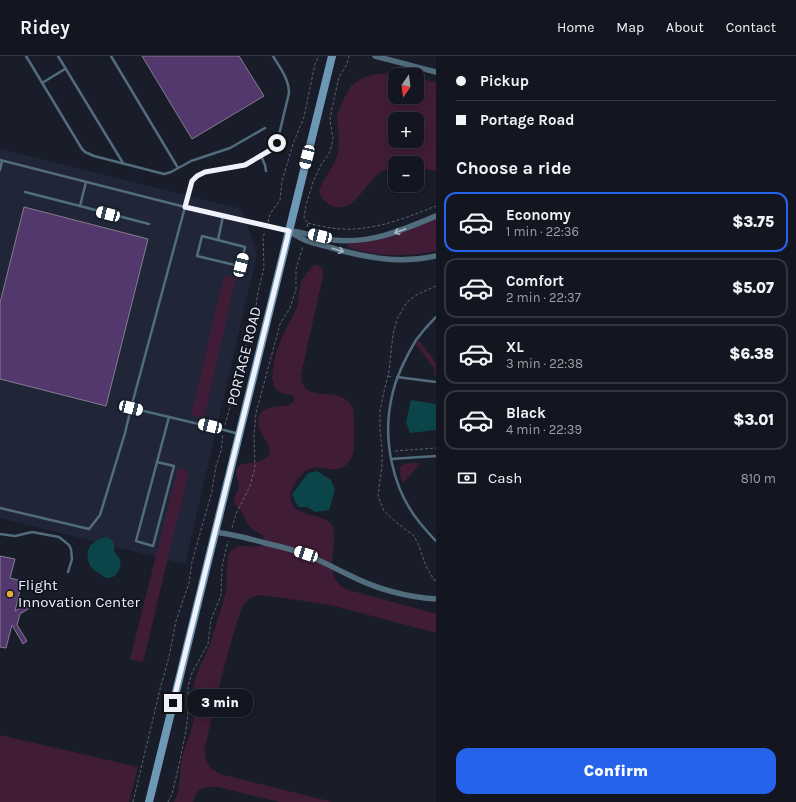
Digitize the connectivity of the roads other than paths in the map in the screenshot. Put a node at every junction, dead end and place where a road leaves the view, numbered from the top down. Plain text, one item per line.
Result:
1 (26, 56) edge
2 (58, 56) edge
3 (111, 56) edge
4 (273, 56) edge
5 (332, 56) edge
6 (375, 56) edge
7 (65, 69) junction
8 (436, 72) edge
9 (42, 83) junction
10 (265, 128) dead end
11 (260, 156) junction
12 (1, 161) edge
13 (122, 163) junction
14 (178, 168) junction
15 (0, 170) edge
16 (266, 171) dead end
17 (86, 182) junction
18 (25, 192) dead end
19 (80, 206) junction
20 (185, 207) junction
21 (223, 216) junction
22 (436, 216) edge
23 (149, 224) dead end
24 (289, 231) junction
25 (218, 240) junction
26 (436, 256) edge
27 (436, 317) edge
28 (397, 377) junction
29 (436, 382) edge
30 (131, 408) junction
31 (169, 417) junction
32 (239, 434) junction
33 (436, 456) edge
34 (391, 459) junction
35 (157, 462) junction
36 (0, 508) edge
37 (215, 532) junction
38 (0, 534) edge
39 (436, 541) edge
40 (68, 572) dead end
41 (436, 599) edge
42 (148, 802) edge

1 - 9 lane
2 - 7 lane
3 - 14 lane
4 - 11 lane
5 - 24 main road, PORTAGE ROAD
6 - 8 street
7 - 9 lane
7 - 13 lane
9 - 13 lane
10 - 14 lane
11 - 16 lane
11 - 20 lane
12 - 15 lane
12 - 17 lane
13 - 14 lane
17 - 19 lane
17 - 20 lane
18 - 19 lane
19 - 23 lane
20 - 21 lane
20 - 30 lane
21 - 24 lane
21 - 25 lane
22 -> 24 street
24 -> 26 street
24 - 32 main road, PORTAGE ROAD
25 - 25 lane
27 - 28 lane
28 - 29 lane
28 - 34 lane
30 - 31 lane
30 - 36 lane
31 - 32 lane
31 - 35 lane
32 - 37 main road, PORTAGE ROAD
33 - 34 lane
34 - 39 lane
35 - 35 lane
37 - 41 street
37 - 42 main road, PORTAGE ROAD
38 - 40 lane

